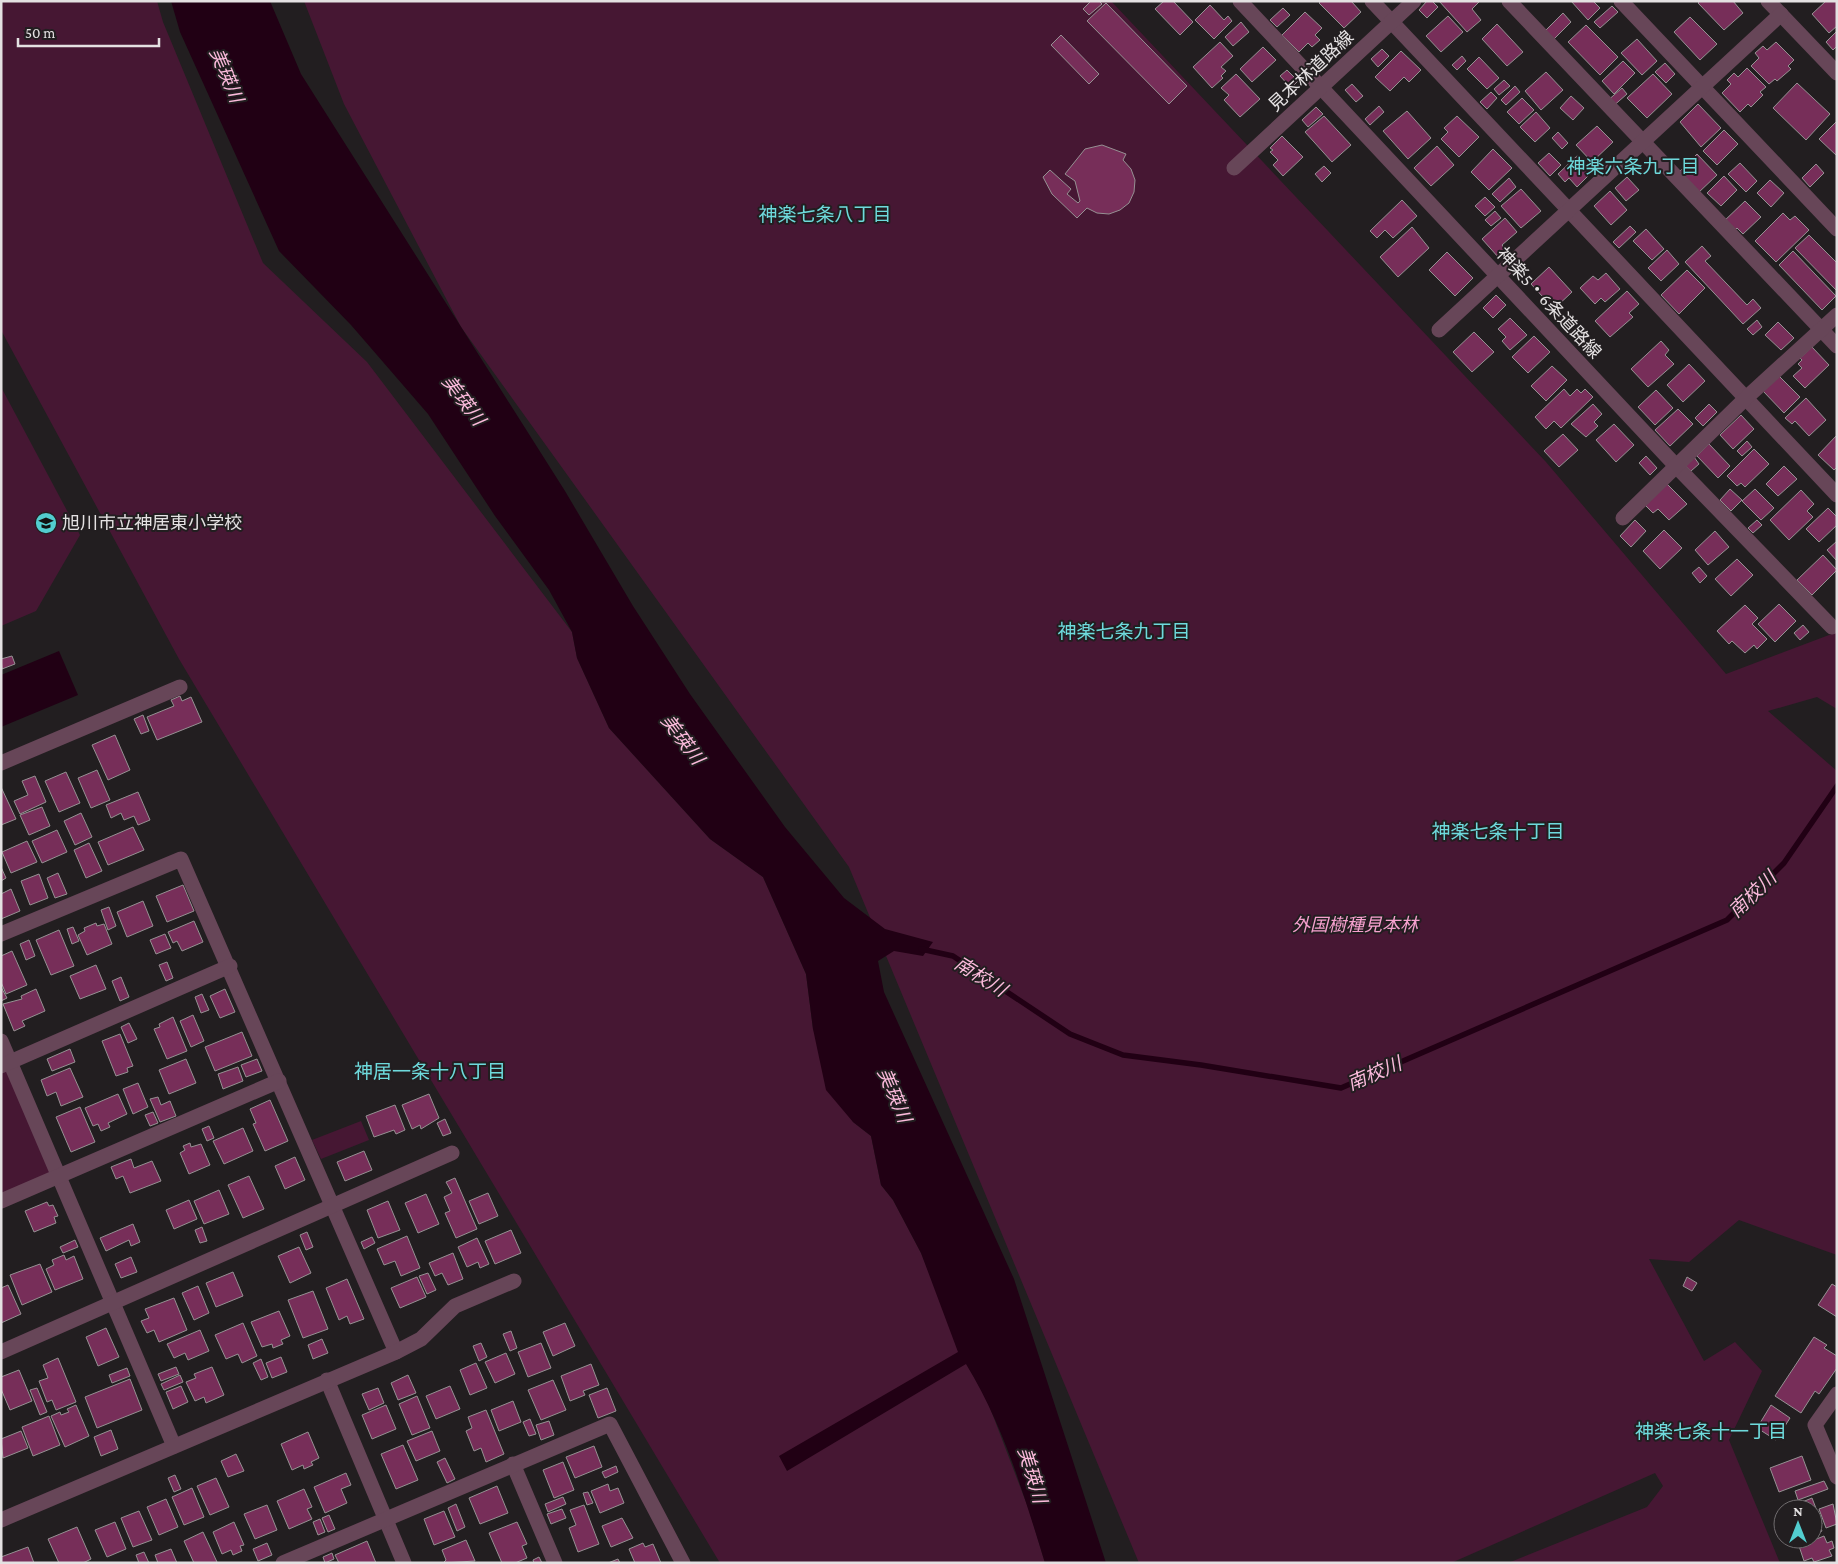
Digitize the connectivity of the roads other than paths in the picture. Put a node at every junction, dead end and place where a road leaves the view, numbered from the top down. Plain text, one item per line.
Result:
1 (1240, 1) edge
2 (1372, 1) edge
3 (1414, 1) edge
4 (1509, 1) edge
5 (1621, 1) edge
6 (1768, 1) edge
7 (1781, 14) junction
8 (1392, 22) junction
9 (1837, 73) edge
10 (1322, 87) junction
11 (1702, 88) junction
12 (1643, 142) junction
13 (1234, 168) dead end
14 (1570, 211) junction
15 (1837, 229) edge
16 (1498, 276) junction
17 (1837, 315) edge
18 (1440, 330) dead end
19 (1822, 330) junction
20 (1837, 346) edge
21 (1746, 398) junction
22 (1677, 467) junction
23 (1837, 495) edge
24 (1623, 518) dead end
25 (1832, 628) dead end
26 (180, 687) dead end
27 (1, 763) edge
28 (1, 934) edge
29 (230, 966) junction
30 (1, 1041) edge
31 (6, 1064) edge
32 (279, 1081) junction
33 (452, 1153) dead end
34 (60, 1176) junction
35 (1, 1201) edge
36 (333, 1206) junction
37 (514, 1281) dead end
38 (114, 1304) junction
39 (1, 1352) edge
40 (396, 1352) junction
41 (327, 1380) junction
42 (1837, 1394) edge
43 (174, 1446) junction
44 (513, 1464) junction
45 (1837, 1477) edge
46 (385, 1518) junction
47 (1, 1520) edge
48 (283, 1563) edge
49 (404, 1563) edge
50 (555, 1563) edge
51 (683, 1563) edge

1 - 10 street, 神楽5・6条道路線
2 - 8 street
3 - 8 street, 見本林道路線
4 - 12 street
5 - 11 street
6 - 7 street
7 - 9 street
7 - 11 street
8 - 10 street, 見本林道路線
8 - 14 street
10 - 13 street, 見本林道路線
10 - 16 street, 神楽5・6条道路線
11 - 12 street
11 - 15 street
12 - 14 street
12 - 19 street
14 - 16 street
14 - 21 street
16 - 18 street
16 - 22 street, 神楽5・6条道路線
17 - 19 street
19 - 20 street
19 - 21 street
21 - 22 street
21 - 23 street
22 - 24 street
22 - 25 street, 神楽5・6条道路線
26 - 27 street
28 - 29 street
29 - 31 street
29 - 32 street
30 - 31 street
31 - 34 street
32 - 34 street
32 - 36 street
33 - 36 street
34 - 35 street
34 - 38 street
36 - 38 street
36 - 40 street
37 - 40 street
38 - 39 street
38 - 43 street
40 - 41 street
41 - 43 street
41 - 46 street
42 - 45 street
43 - 47 street
44 - 46 street
44 - 50 street
44 - 51 street
46 - 48 street
46 - 49 street

